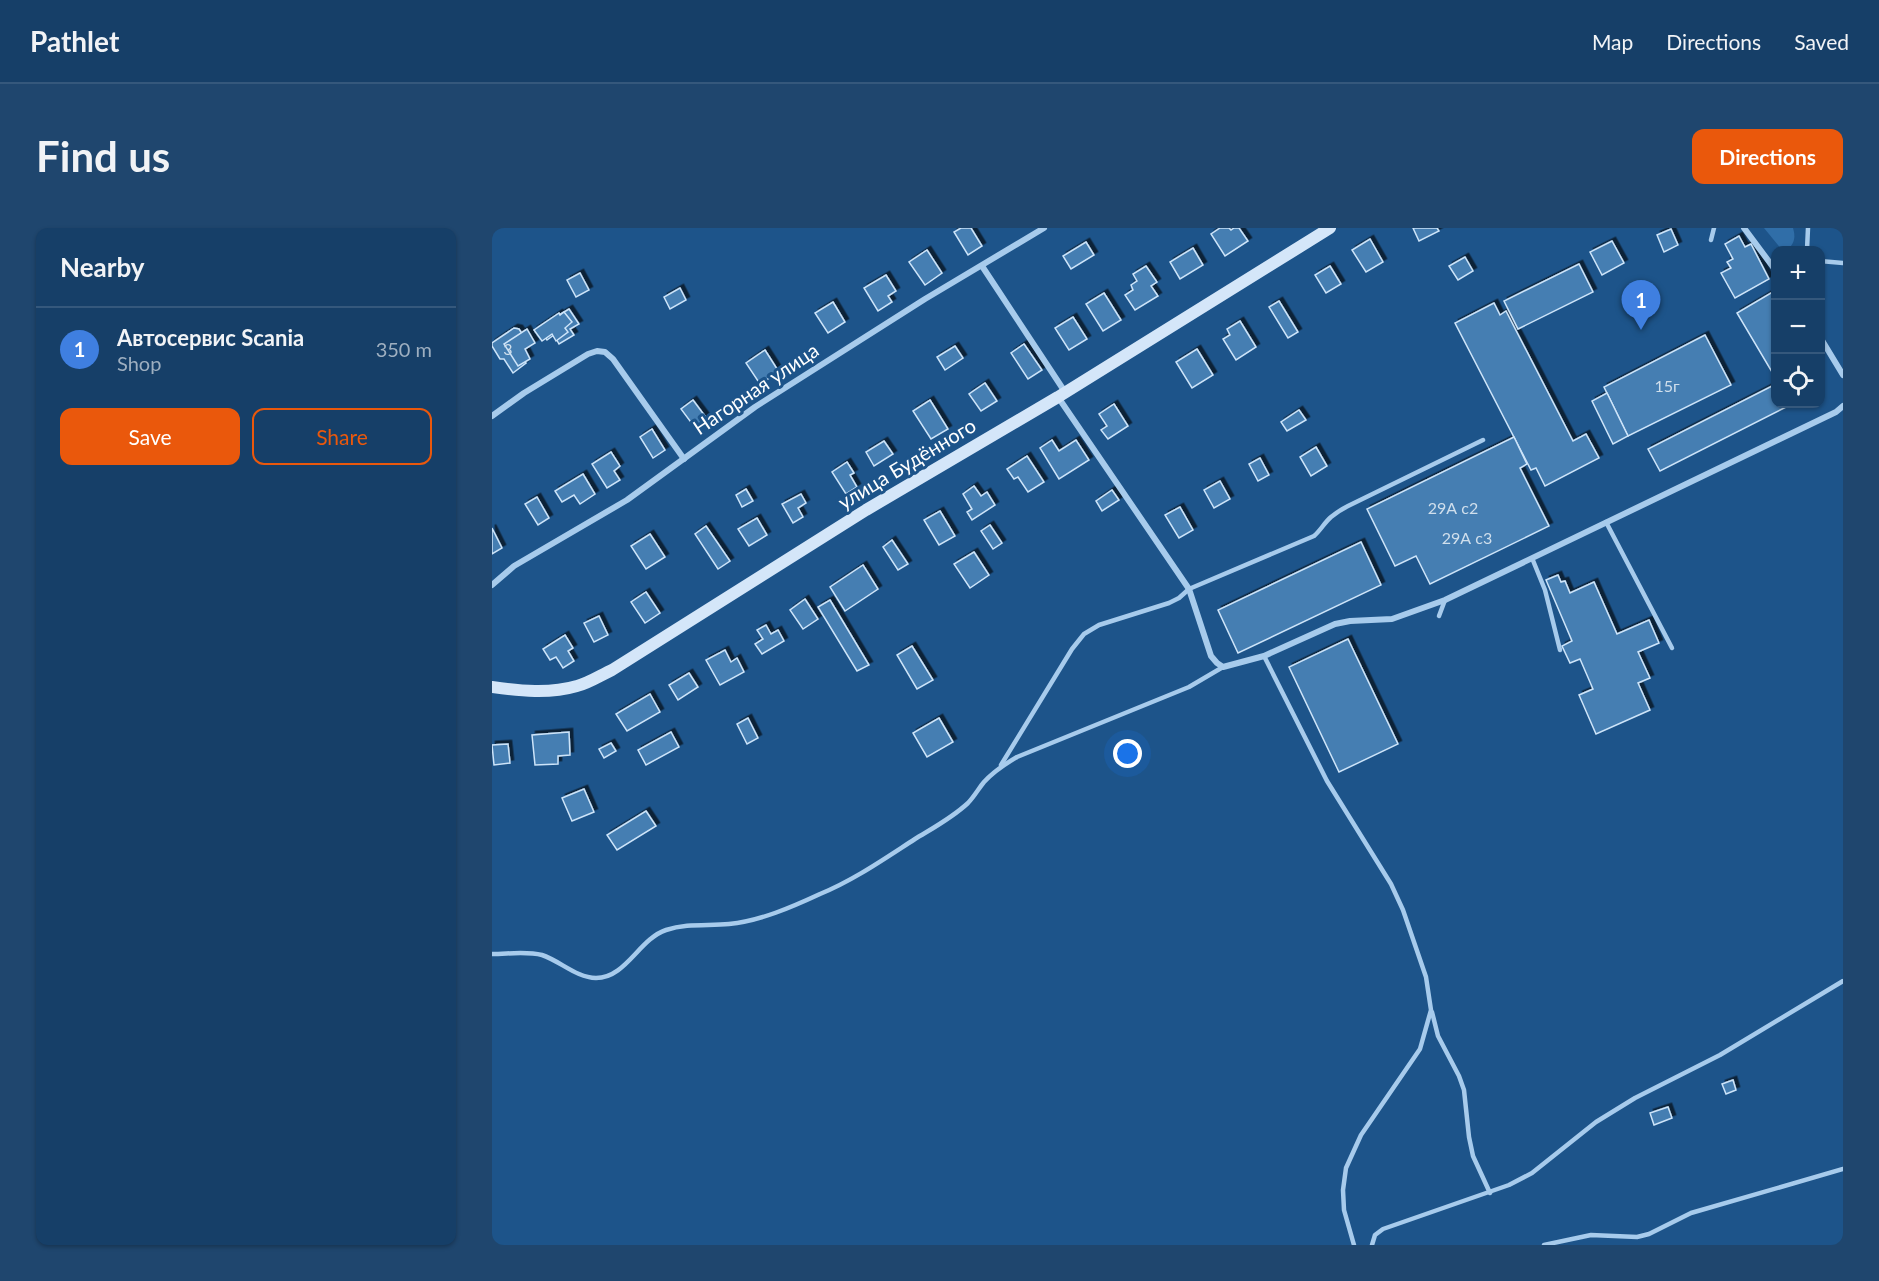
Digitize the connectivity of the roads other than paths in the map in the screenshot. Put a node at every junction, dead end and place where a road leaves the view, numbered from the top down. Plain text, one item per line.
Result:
1 (1044, 228) edge
2 (1330, 228) edge
3 (1714, 228) edge
4 (1744, 228) edge
5 (1808, 228) edge
6 (1316, 232) edge
7 (1711, 240) dead end
8 (1807, 246) edge
9 (1825, 261) edge
10 (1843, 263) edge
11 (1771, 264) edge
12 (982, 266) junction
13 (1825, 344) edge
14 (1843, 375) edge
15 (1062, 395) junction
16 (1843, 406) edge
17 (492, 416) edge
18 (1483, 440) dead end
19 (684, 459) junction
20 (1606, 522) junction
21 (1532, 558) junction
22 (492, 585) edge
23 (1189, 589) junction
24 (1445, 600) junction
25 (1439, 616) dead end
26 (1672, 648) dead end
27 (1560, 650) dead end
28 (1264, 656) junction
29 (1223, 667) junction
30 (492, 687) edge
31 (1001, 767) junction
32 (492, 954) edge
33 (1843, 981) edge
34 (1431, 1010) junction
35 (1843, 1169) edge
36 (1490, 1193) junction
37 (1354, 1245) edge
38 (1372, 1245) edge
39 (1544, 1245) edge

1 - 12 street, Нагорная улица
2 - 6 main road, улица Будённого
3 - 7 lane
4 - 11 street
5 - 8 lane
6 - 15 main road, улица Будённого
9 - 10 lane
12 - 15 street
12 - 19 street, Нагорная улица
13 - 14 street
15 - 23 street
15 - 30 main road, улица Будённого
16 - 20 street
17 - 19 street
18 - 23 lane
19 - 22 street, Нагорная улица
20 - 21 street
20 - 26 lane
21 - 24 street
21 - 27 lane
23 - 29 street
23 - 31 lane
24 - 25 lane
24 - 28 street
28 - 29 street
28 - 34 lane
29 - 31 lane
31 - 32 lane
33 - 36 lane
34 - 36 lane
34 - 37 lane
35 - 39 lane
36 - 38 lane

